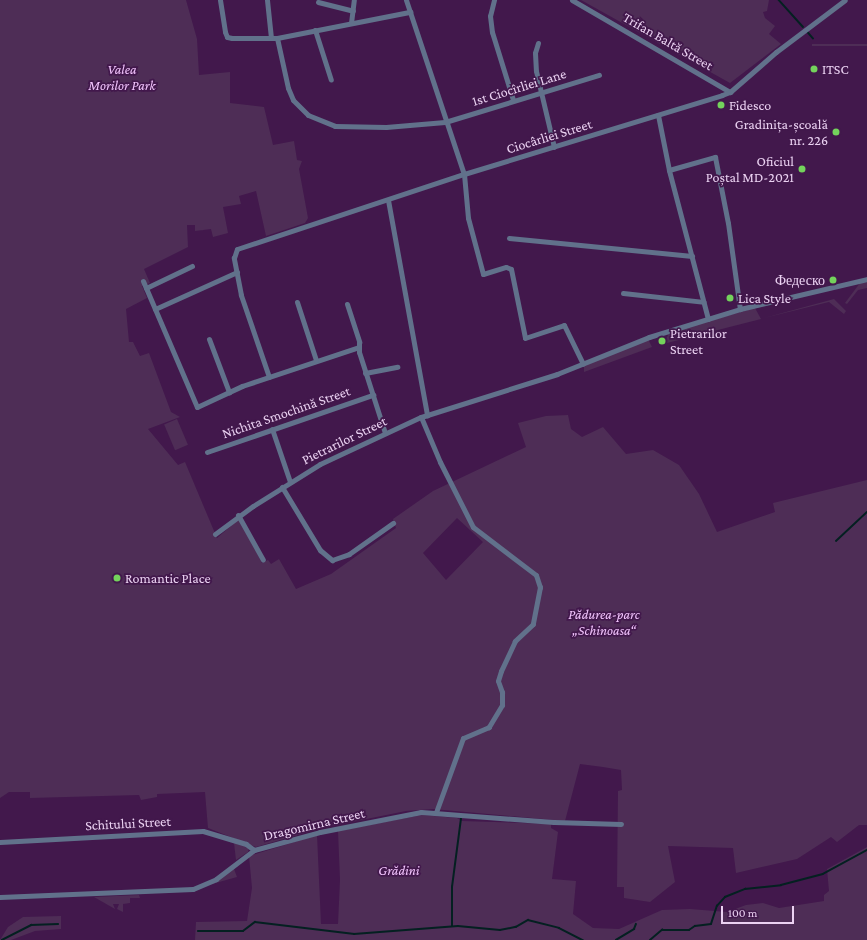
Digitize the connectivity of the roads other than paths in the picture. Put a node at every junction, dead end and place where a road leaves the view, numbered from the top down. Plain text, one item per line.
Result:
1 (220, 0) edge
2 (267, 0) edge
3 (354, 0) edge
4 (406, 0) edge
5 (494, 0) edge
6 (572, 0) edge
7 (845, 0) edge
8 (318, 2) dead end
9 (353, 11) junction
10 (410, 12) junction
11 (351, 23) junction
12 (316, 30) junction
13 (271, 38) junction
14 (277, 38) junction
15 (538, 43) dead end
16 (600, 75) dead end
17 (332, 80) dead end
18 (540, 92) junction
19 (730, 92) junction
20 (513, 100) junction
21 (658, 115) junction
22 (445, 122) junction
23 (554, 147) junction
24 (669, 170) junction
25 (464, 174) junction
26 (388, 200) junction
27 (509, 238) dead end
28 (692, 256) junction
29 (192, 266) dead end
30 (236, 272) junction
31 (867, 279) edge
32 (143, 281) dead end
33 (146, 288) junction
34 (623, 293) dead end
35 (297, 302) dead end
36 (704, 302) junction
37 (347, 304) dead end
38 (155, 309) junction
39 (740, 309) junction
40 (708, 319) junction
41 (209, 339) dead end
42 (359, 347) junction
43 (316, 360) junction
44 (583, 364) junction
45 (397, 367) dead end
46 (365, 373) junction
47 (268, 377) junction
48 (229, 392) junction
49 (373, 395) junction
50 (427, 415) junction
51 (421, 417) junction
52 (272, 429) junction
53 (385, 433) junction
54 (207, 452) dead end
55 (290, 482) junction
56 (282, 487) junction
57 (238, 515) junction
58 (393, 523) dead end
59 (215, 534) dead end
60 (263, 560) dead end
61 (436, 812) junction
62 (621, 824) dead end
63 (0, 842) edge
64 (254, 850) junction
65 (0, 897) edge

1 - 13 street
2 - 13 street
3 - 9 street
4 - 10 street
5 - 20 street
6 - 19 street, Trifan Baltă Street
7 - 19 street, Ciocârliei Street
8 - 9 street
9 - 11 street
10 - 11 street
10 - 22 street
11 - 12 street
12 - 14 street
12 - 17 street
13 - 14 street
14 - 22 street, 1st Ciocîrliei Lane
15 - 18 street
16 - 18 street, 1st Ciocîrliei Lane
18 - 20 street, 1st Ciocîrliei Lane
18 - 23 street
19 - 21 street, Ciocârliei Street
20 - 22 street, 1st Ciocîrliei Lane
21 - 23 street, Ciocârliei Street
21 - 24 street
22 - 25 street
23 - 25 street, Ciocârliei Street
24 - 28 street
24 - 39 street
25 - 26 street, Ciocârliei Street
25 - 44 street
26 - 30 street, Ciocârliei Street
26 - 50 street
27 - 28 street
28 - 36 street
29 - 33 street
30 - 38 street
30 - 47 street
31 - 39 street, Pietrarilor Street
32 - 33 street
33 - 38 street
34 - 36 street
35 - 43 street
36 - 40 street
37 - 42 street
38 - 48 street
39 - 40 street, Pietrarilor Street
40 - 44 street, Pietrarilor Street
41 - 48 street
42 - 43 street
42 - 46 street
43 - 47 street
44 - 50 street, Pietrarilor Street
45 - 46 street
46 - 49 street
47 - 48 street
49 - 52 street, Nichita Smochină Street
49 - 53 street
50 - 51 street, Pietrarilor Street
51 - 53 street, Pietrarilor Street
51 - 61 street
52 - 54 street, Nichita Smochină Street
52 - 55 street, Pietrarilor Street
53 - 55 street, Pietrarilor Street
55 - 56 street, Pietrarilor Street
56 - 57 street, Pietrarilor Street
56 - 58 street
57 - 59 street, Pietrarilor Street
57 - 60 street
61 - 62 street, Dragomirna Street
61 - 64 street, Dragomirna Street
63 - 64 street, Schitului Street
64 - 65 street, Dragomirna Street

